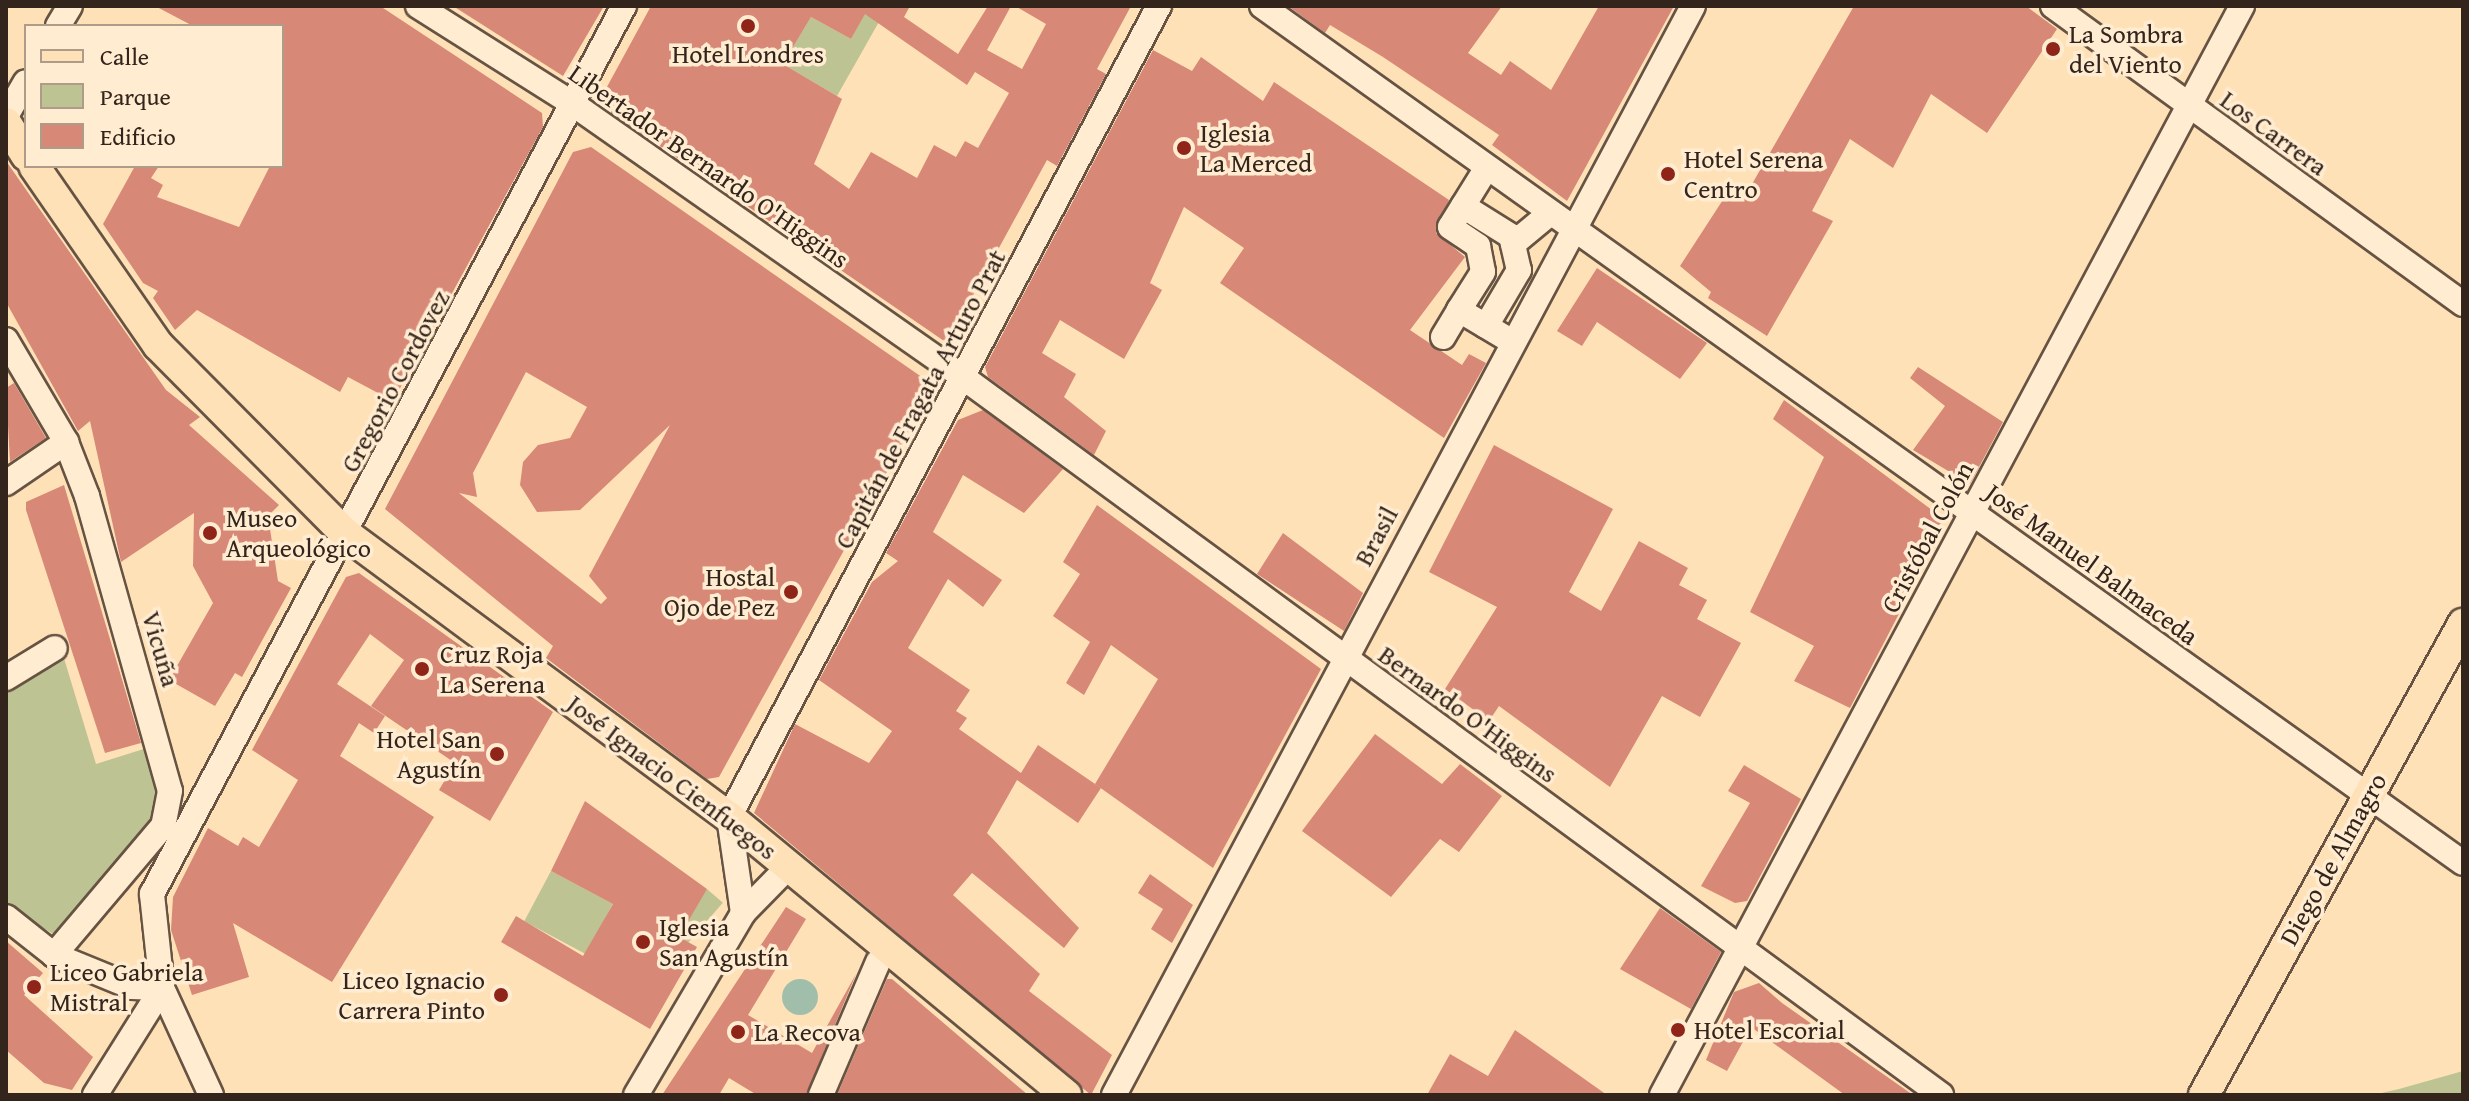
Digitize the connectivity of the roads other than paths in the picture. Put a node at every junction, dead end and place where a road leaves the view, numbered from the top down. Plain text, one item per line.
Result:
1 (70, 6) edge
2 (418, 6) edge
3 (624, 6) edge
4 (1159, 6) edge
5 (1262, 6) edge
6 (1693, 6) edge
7 (2053, 6) edge
8 (2242, 6) edge
9 (59, 24) edge
10 (24, 85) edge
11 (573, 104) junction
12 (2189, 106) junction
13 (6, 116) edge
14 (6, 123) edge
15 (24, 152) edge
16 (35, 168) edge
17 (1486, 169) junction
18 (1463, 206) junction
19 (1549, 214) junction
20 (1570, 229) junction
21 (1513, 244) junction
22 (1551, 266) junction
23 (1519, 270) junction
24 (2463, 304) edge
25 (1459, 310) junction
26 (1486, 326) junction
27 (1443, 337) dead end
28 (6, 340) edge
29 (1511, 341) junction
30 (964, 378) junction
31 (66, 442) junction
32 (6, 483) edge
33 (1972, 513) junction
34 (346, 534) junction
35 (2463, 624) edge
36 (55, 648) dead end
37 (1344, 659) junction
38 (6, 678) edge
39 (165, 763) junction
40 (214, 774) junction
41 (2368, 797) junction
42 (729, 817) junction
43 (2463, 863) edge
44 (789, 866) junction
45 (743, 913) junction
46 (6, 917) edge
47 (1740, 947) junction
48 (54, 955) junction
49 (878, 962) dead end
50 (162, 988) junction
51 (95, 1095) edge
52 (211, 1095) edge
53 (636, 1095) edge
54 (821, 1095) edge
55 (1066, 1095) edge
56 (1114, 1095) edge
57 (1662, 1095) edge
58 (1941, 1095) edge
59 (2204, 1095) edge

1 - 9 street
2 - 11 street, Libertador Bernardo O'Higgins
3 - 11 street, Gregorio Cordovez
4 - 30 street, Capitán de Fragata Arturo Prat
5 - 17 street, José Manuel Balmaceda
6 - 20 street, Brasil
7 - 12 street, Los Carrera
8 - 12 street, Cristóbal Colón
10 - 13 street
11 - 30 street, Libertador Bernardo O'Higgins
11 - 34 street, Gregorio Cordovez
12 - 24 street, Los Carrera
12 - 33 street, Cristóbal Colón
14 - 15 main road
16 - 34 main road, José Ignacio Cienfuegos
17 - 18 street
17 - 19 street, José Manuel Balmaceda
18 - 21 street
18 - 25 street
19 - 20 street, José Manuel Balmaceda
19 - 21 street
20 - 22 street, Brasil
20 - 33 street, José Manuel Balmaceda
21 - 23 street
22 - 23 street
22 - 29 street, Brasil
23 - 26 street
25 - 26 street
25 - 27 street
26 - 29 street
28 - 31 street, Vicuña
29 - 37 street, Brasil
30 - 37 street, Bernardo O'Higgins
30 - 42 street, Capitán de Fragata Arturo Prat
31 - 32 street
31 - 39 street, Vicuña
33 - 41 street, José Manuel Balmaceda
33 - 47 street, Cristóbal Colón
34 - 40 street, Gregorio Cordovez
34 - 42 main road, José Ignacio Cienfuegos
35 - 41 main road, Diego de Almagro
36 - 38 street
37 - 47 street, Bernardo O'Higgins
37 - 56 street, Brasil
39 - 40 street
39 - 48 street, Vicuña
40 - 50 street, Gregorio Cordovez
41 - 43 street, José Manuel Balmaceda
41 - 59 main road, Diego de Almagro
42 - 44 main road, José Ignacio Cienfuegos
42 - 45 street
44 - 45 street
44 - 55 main road, José Ignacio Cienfuegos
45 - 53 street
46 - 48 street
47 - 57 street, Cristóbal Colón
47 - 58 street, Bernardo O'Higgins
48 - 50 street
49 - 54 street
50 - 51 street
50 - 52 street

